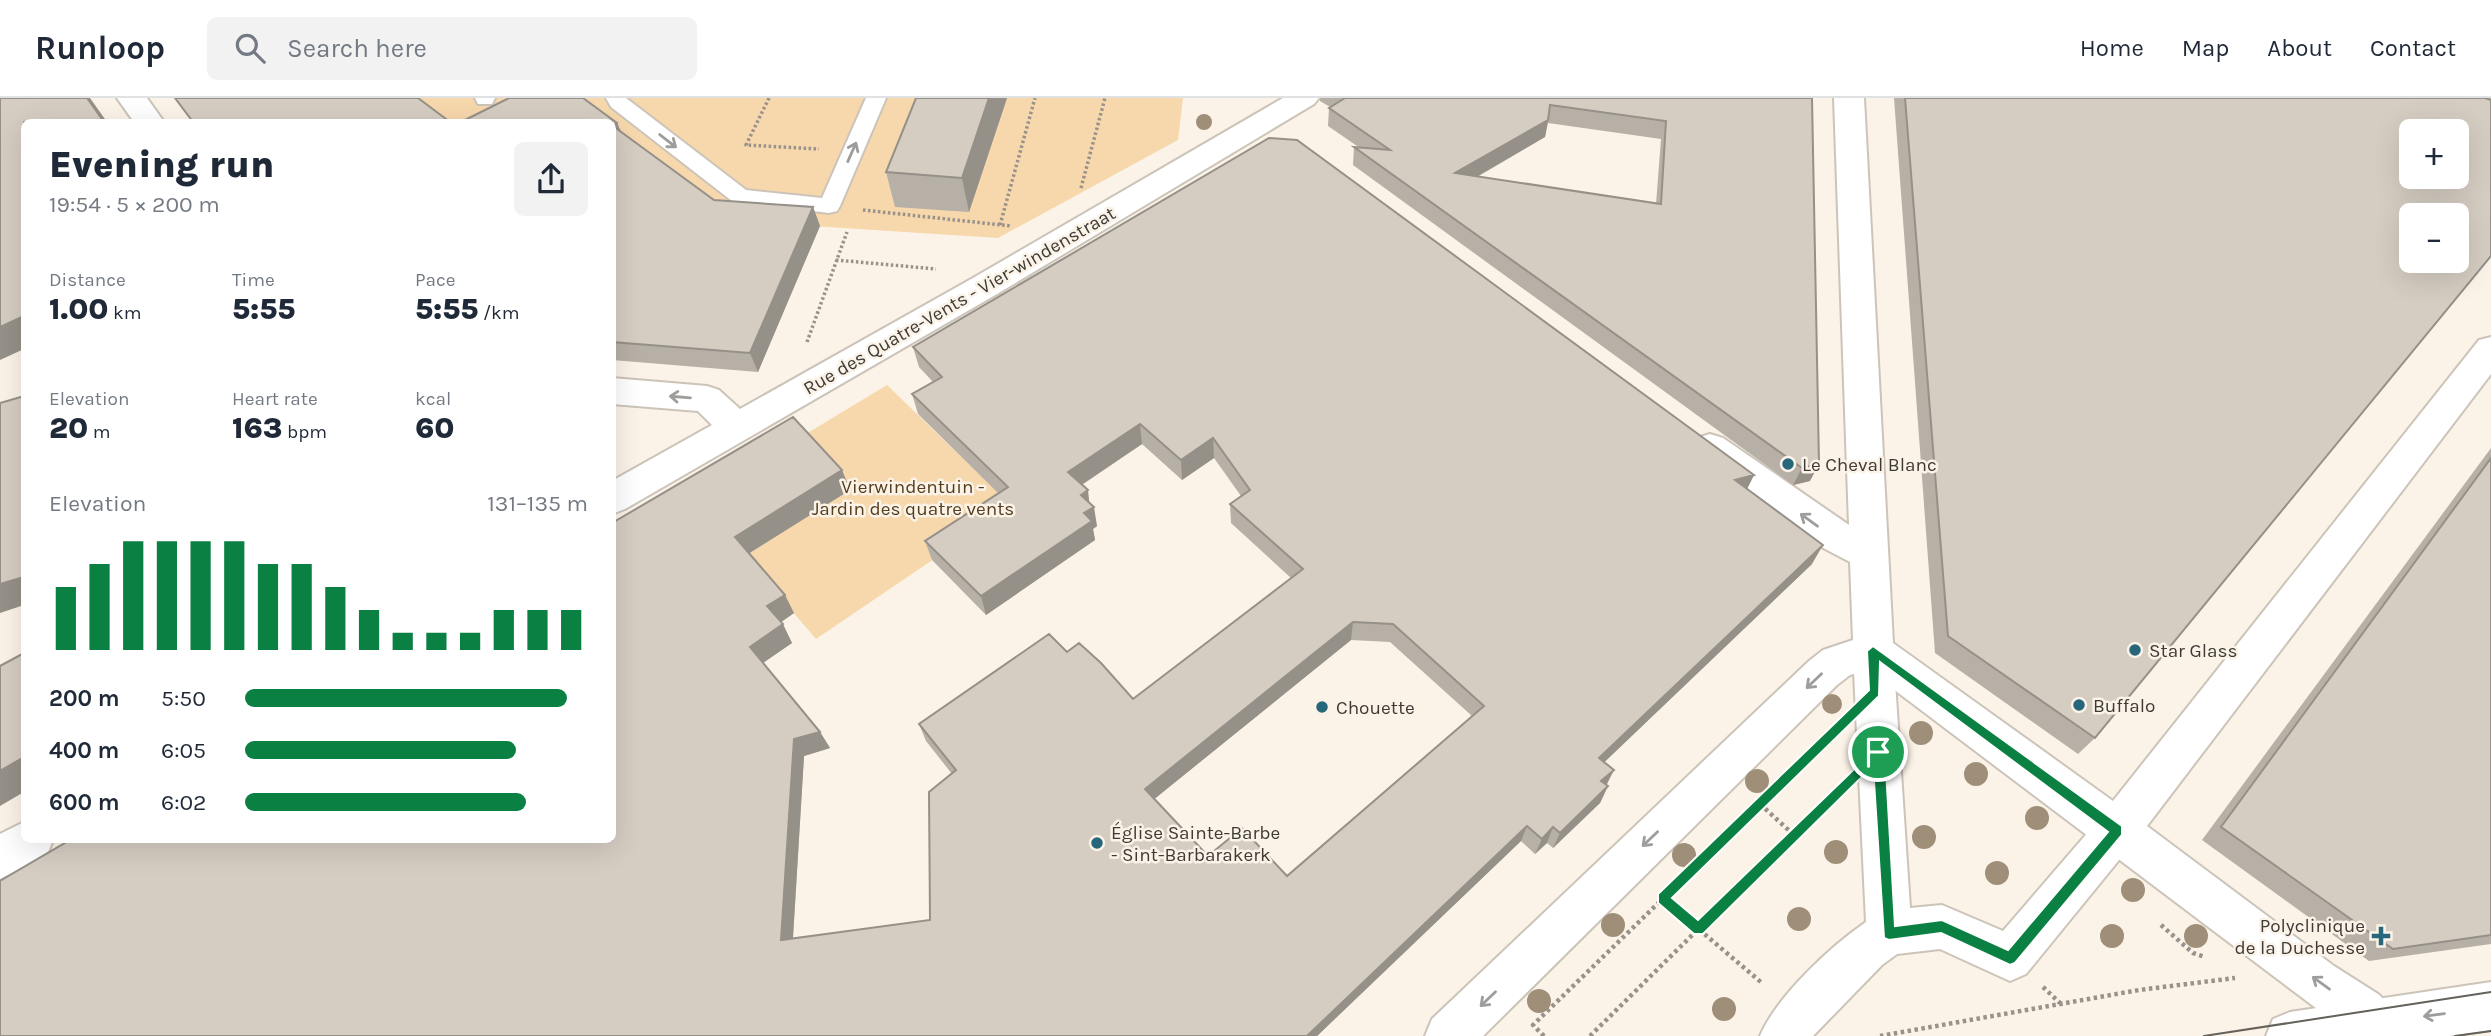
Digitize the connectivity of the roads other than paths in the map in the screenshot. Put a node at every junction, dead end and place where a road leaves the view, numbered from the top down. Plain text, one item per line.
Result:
1 (132, 98) edge
2 (616, 98) edge
3 (876, 98) edge
4 (1304, 98) edge
5 (1849, 98) edge
6 (1272, 117) edge
7 (147, 119) edge
8 (2491, 349) edge
9 (616, 391) edge
10 (736, 426) junction
11 (1689, 432) edge
12 (616, 497) edge
13 (1868, 553) junction
14 (1874, 671) junction
15 (2117, 831) junction
16 (25, 843) edge
17 (0, 858) edge
18 (1889, 933) junction
19 (2491, 1006) edge
20 (2383, 1030) edge
21 (1449, 1036) edge
22 (1784, 1036) edge
23 (2290, 1036) edge

1 - 7 street
2 -> 3 lane
4 - 6 street, Rue des Quatre-Vents - Vier-windenstraat
5 - 13 street
6 - 10 street, Rue des Quatre-Vents - Vier-windenstraat
8 - 15 street
10 -> 9 street
10 - 12 street, Rue des Quatre-Vents - Vier-windenstraat
13 -> 11 street
13 - 14 street
14 - 15 street
14 - 18 street
14 -> 21 street
15 - 18 street
20 -> 15 street
16 - 17 street
18 - 22 street
19 -> 20 street
20 - 23 street

